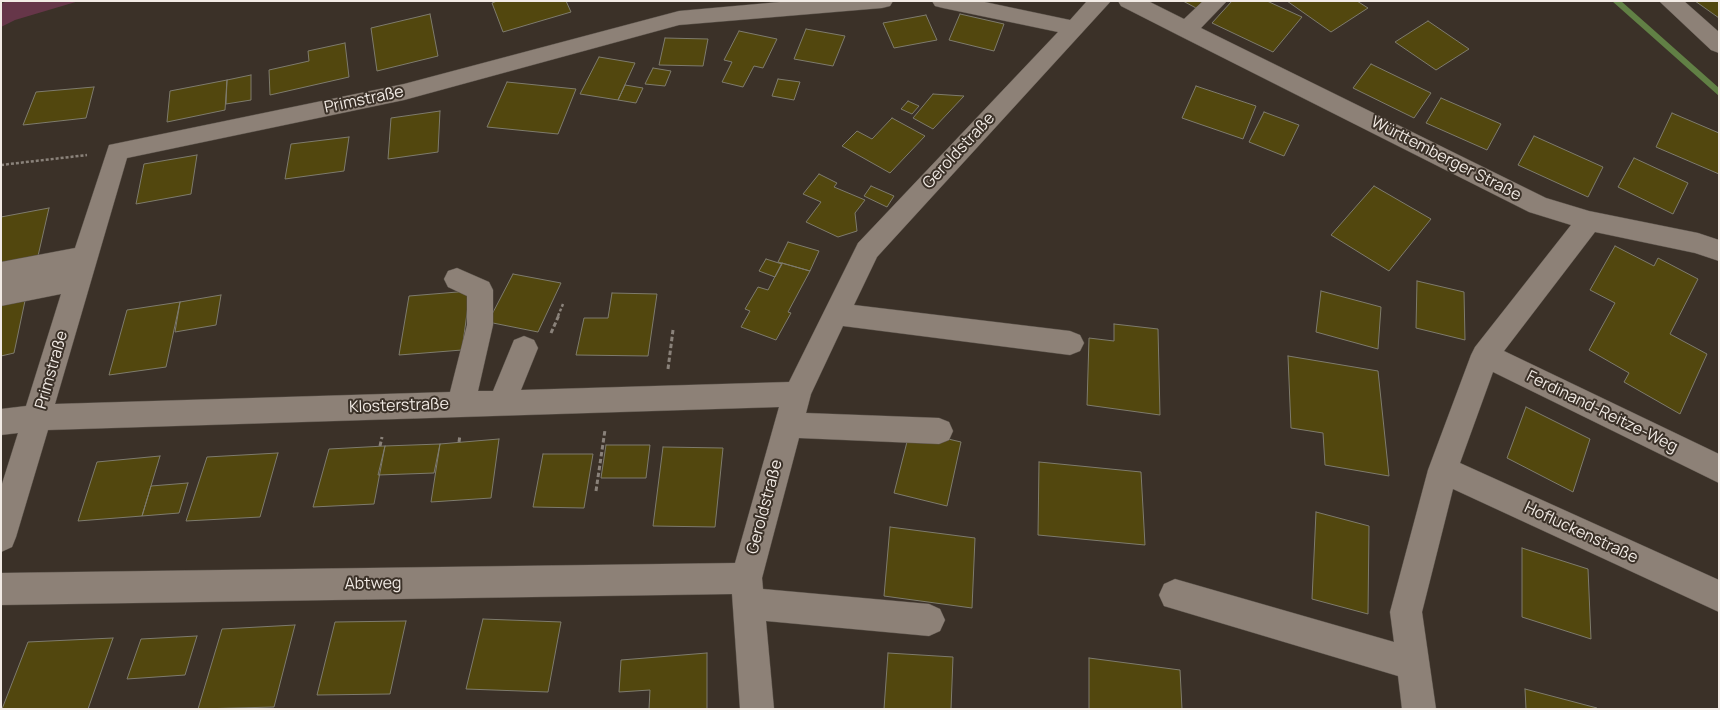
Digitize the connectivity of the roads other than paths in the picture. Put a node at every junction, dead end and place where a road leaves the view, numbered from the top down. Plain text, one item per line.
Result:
1 (882, 1) edge
2 (943, 1) edge
3 (1100, 1) edge
4 (1129, 1) edge
5 (1216, 1) edge
6 (1670, 1) edge
7 (1073, 28) junction
8 (1186, 30) junction
9 (1719, 45) edge
10 (1589, 221) junction
11 (1719, 251) edge
12 (82, 269) junction
13 (1, 273) edge
14 (457, 279) dead end
15 (1, 295) edge
16 (836, 314) junction
17 (1070, 343) dead end
18 (524, 348) dead end
19 (1486, 355) junction
20 (796, 394) junction
21 (502, 403) junction
22 (461, 404) junction
23 (38, 417) junction
24 (1, 422) edge
25 (788, 425) junction
26 (939, 431) dead end
27 (1719, 469) edge
28 (1443, 470) junction
29 (1, 537) edge
30 (1, 589) edge
31 (747, 591) junction
32 (1176, 594) dead end
33 (1719, 596) edge
34 (929, 620) dead end
35 (1413, 664) junction
36 (757, 709) edge
37 (1419, 709) edge

1 - 12 street, Primstraße
2 - 7 street
3 - 7 street, Geroldstraße
4 - 8 street, Württemberger Straße
5 - 8 street
6 - 9 street
7 - 16 street, Geroldstraße
8 - 10 street, Württemberger Straße
10 - 11 street, Württemberger Straße
10 - 19 street
12 - 13 street
12 - 15 street
12 - 23 street, Primstraße
14 - 22 street
16 - 17 street
16 - 20 street, Geroldstraße
18 - 21 street
19 - 27 street, Ferdinand-Reitze-Weg
19 - 28 street
20 - 21 street, Klosterstraße
20 - 25 street, Geroldstraße
21 - 22 street, Klosterstraße
22 - 23 street, Klosterstraße
23 - 24 street, Klosterstraße
23 - 29 street, Primstraße
25 - 26 street
25 - 31 street, Geroldstraße
28 - 33 street, Hofluckenstraße
28 - 35 street
30 - 31 street, Abtweg
31 - 34 street, Abtweg
31 - 36 street, Geroldstraße
32 - 35 street
35 - 37 street

